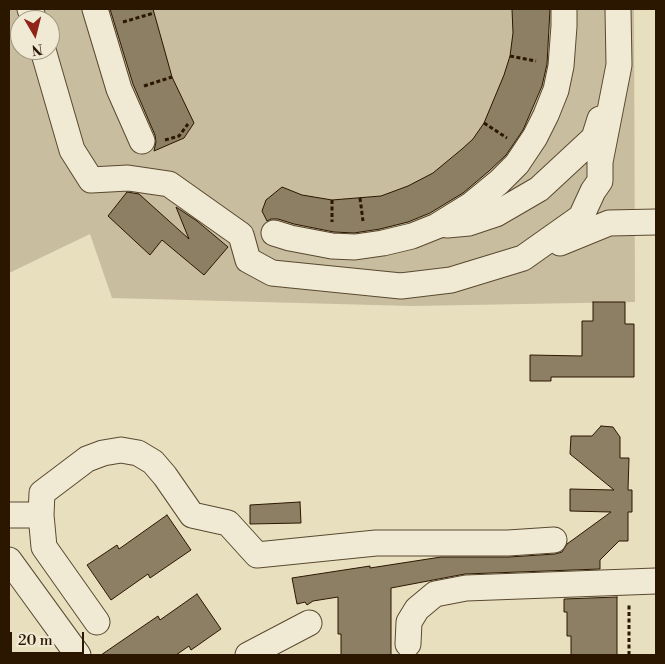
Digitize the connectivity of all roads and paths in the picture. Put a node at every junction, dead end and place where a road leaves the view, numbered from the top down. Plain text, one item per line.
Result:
1 (95, 9) edge
2 (564, 9) edge
3 (618, 9) edge
4 (154, 13) dead end
5 (120, 23) dead end
6 (510, 56) dead end
7 (46, 60) edge
8 (541, 62) dead end
9 (619, 64) junction
10 (172, 76) dead end
11 (138, 89) dead end
12 (484, 122) dead end
13 (188, 124) dead end
14 (508, 138) dead end
15 (152, 141) joint
16 (360, 198) dead end
17 (656, 222) edge
18 (437, 226) junction
19 (364, 227) dead end
20 (274, 234) dead end
21 (523, 258) junction
22 (9, 515) edge
23 (41, 515) junction
24 (554, 540) dead end
25 (9, 560) edge
26 (656, 581) edge
27 (630, 582) junction
28 (97, 622) dead end
29 (309, 623) dead end
30 (408, 644) dead end
31 (78, 655) edge
32 (248, 655) edge
33 (629, 655) edge

1 - 15 street
2 - 18 street
3 - 9 street
4 - 5 path
6 - 8 path
7 - 21 street
9 - 18 street
9 - 21 street
10 - 11 path
12 - 14 path
13 - 15 path
16 - 19 path
17 - 21 street
18 - 20 street
22 - 23 street
23 - 24 street
23 - 28 street
25 - 31 street
26 - 27 street
27 - 30 street
27 - 33 path
29 - 32 street

